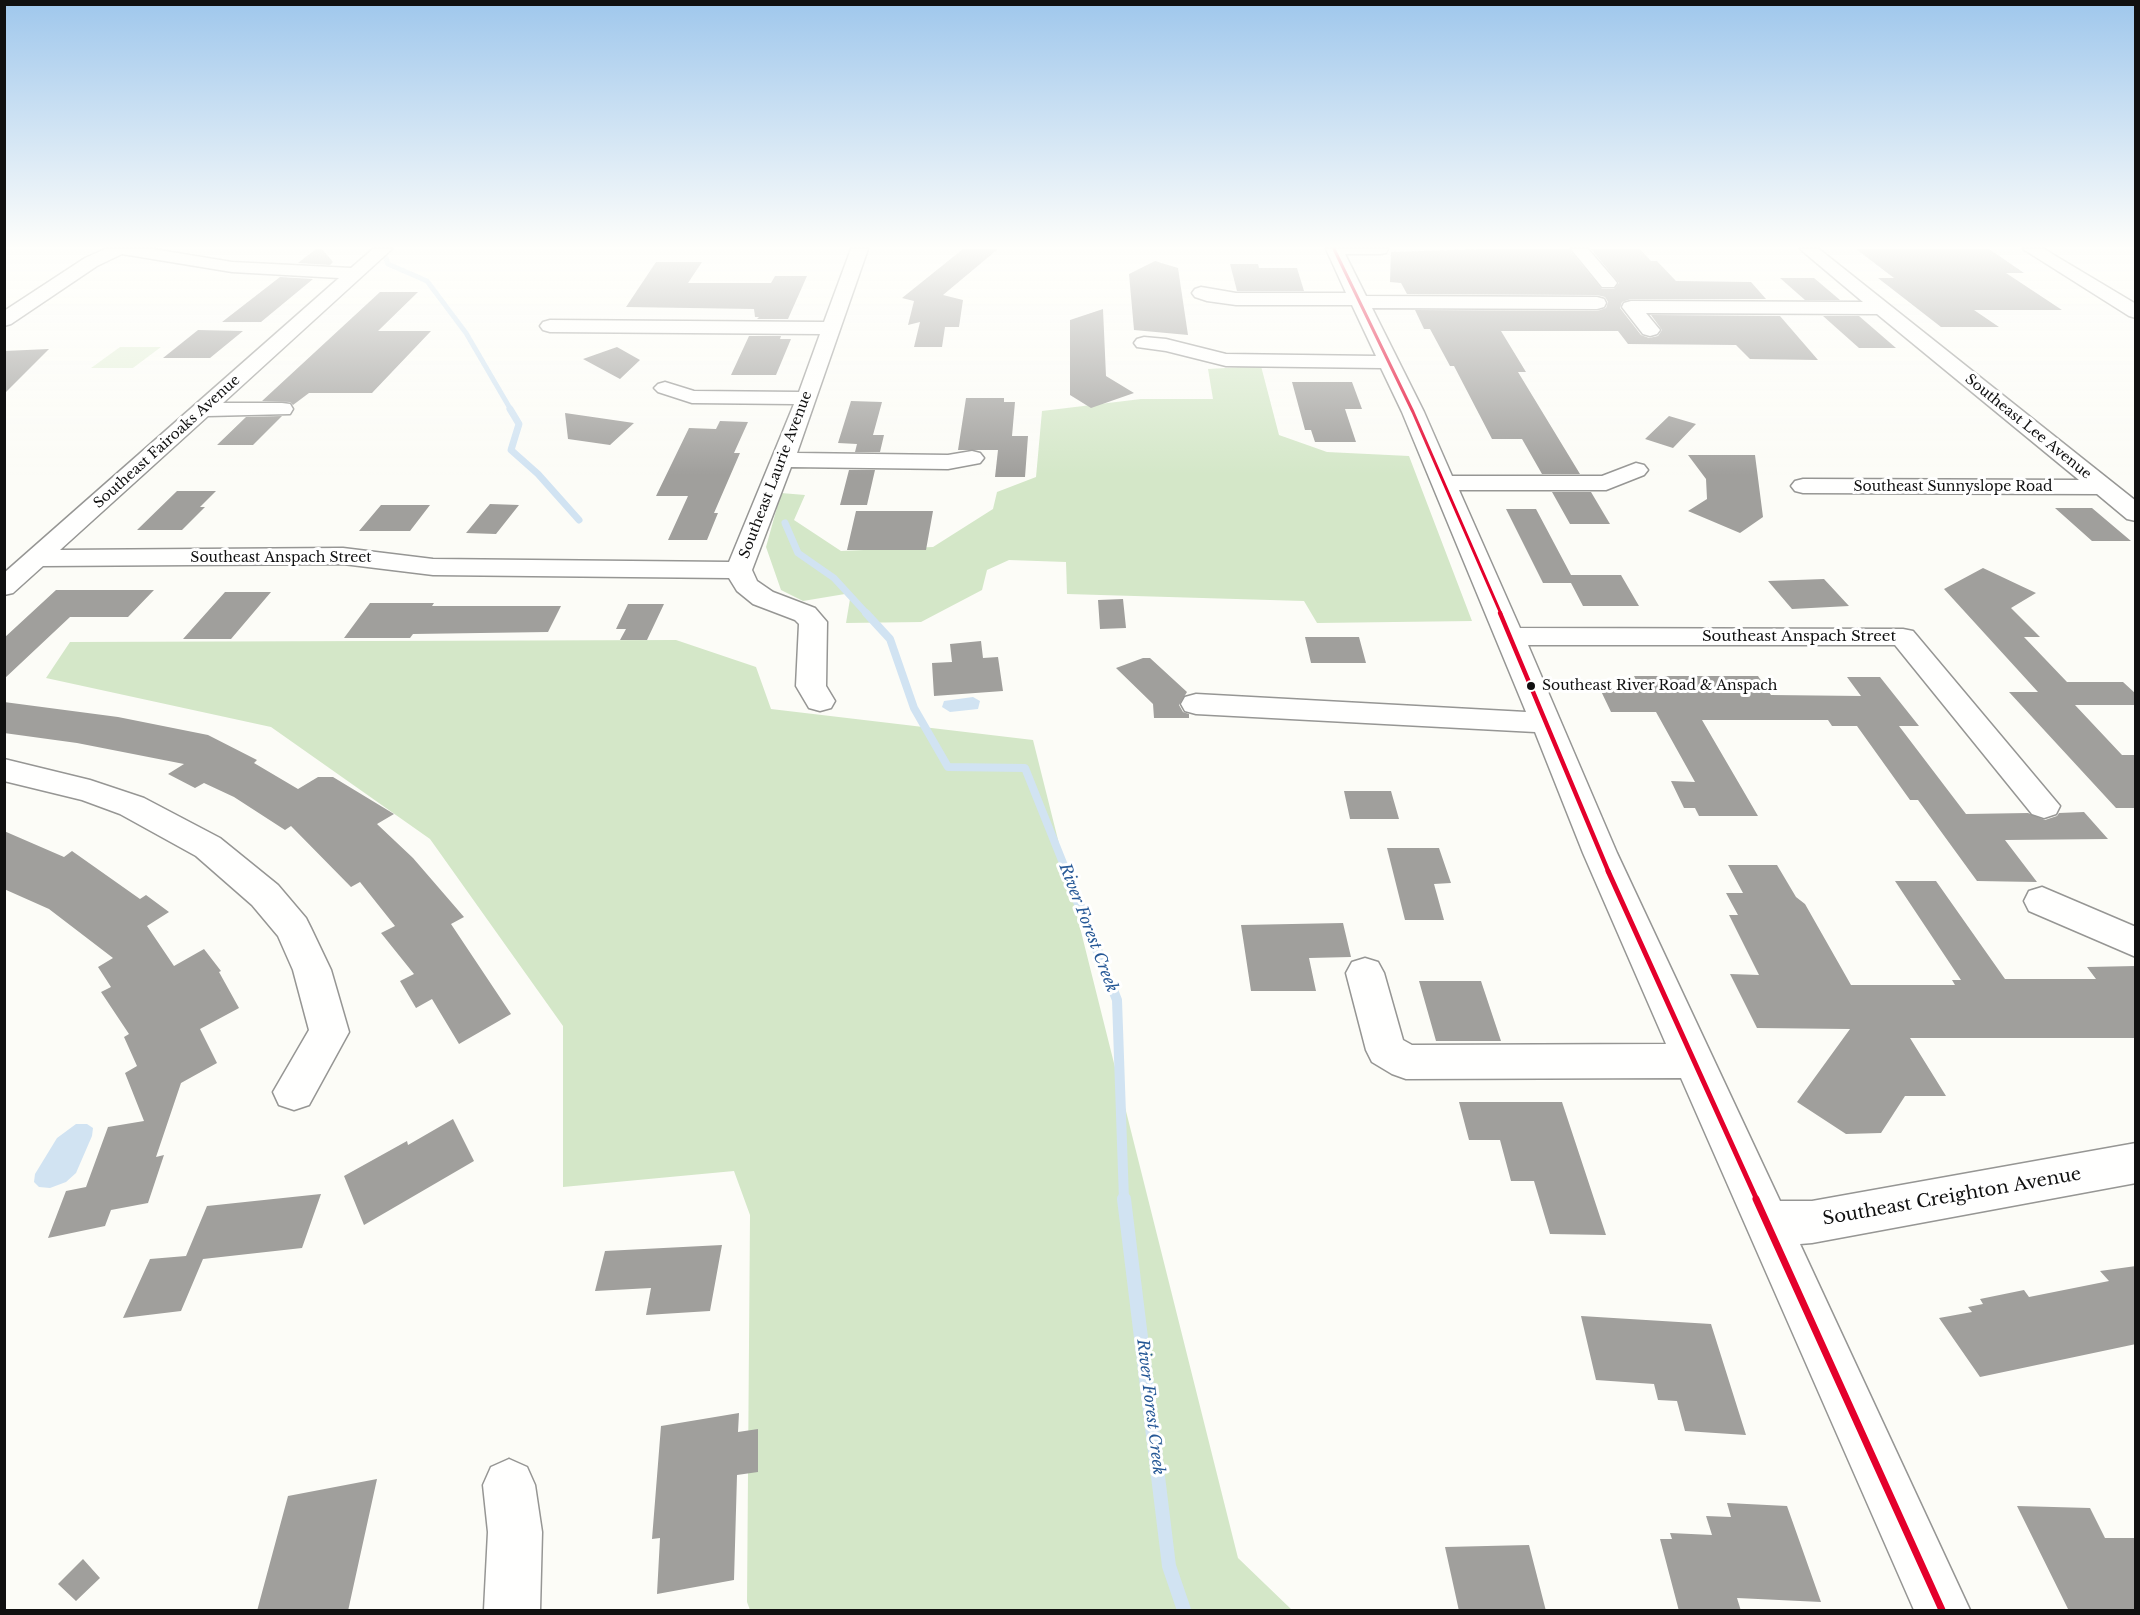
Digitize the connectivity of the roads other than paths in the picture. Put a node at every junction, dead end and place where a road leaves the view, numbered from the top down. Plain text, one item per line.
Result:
1 (298, 324) edge
2 (833, 324) edge
3 (1371, 324) edge
4 (1645, 324) edge
5 (1902, 324) edge
6 (550, 326) dead end
7 (832, 328) junction
8 (1650, 330) dead end
9 (1144, 343) dead end
10 (1389, 362) junction
11 (664, 388) dead end
12 (807, 398) junction
13 (282, 409) dead end
14 (203, 410) junction
15 (972, 458) dead end
16 (782, 460) junction
17 (1636, 470) dead end
18 (1445, 483) junction
19 (1803, 486) dead end
20 (2102, 487) junction
21 (2136, 514) edge
22 (38, 558) junction
23 (739, 570) junction
24 (4, 587) edge
25 (1510, 636) junction
26 (820, 701) dead end
27 (1196, 704) dead end
28 (1545, 723) junction
29 (4, 770) edge
30 (2044, 806) dead end
31 (2042, 901) dead end
32 (2136, 943) edge
33 (1365, 973) dead end
34 (1694, 1061) junction
35 (294, 1092) dead end
36 (2136, 1162) edge
37 (1768, 1223) junction
38 (509, 1485) dead end
39 (512, 1611) edge
40 (1942, 1611) edge

1 - 14 street, Southeast Fairoaks Avenue
2 - 7 street, Southeast Laurie Avenue
3 - 10 street
4 - 8 street
5 - 20 street, Southeast Lee Avenue
6 - 7 street
7 - 12 street, Southeast Laurie Avenue
9 - 10 street
10 - 18 street
11 - 12 street
12 - 16 street, Southeast Laurie Avenue
13 - 14 street
14 - 22 street, Southeast Fairoaks Avenue
15 - 16 street
16 - 23 street, Southeast Laurie Avenue
17 - 18 street
18 - 25 street
19 - 20 street, Southeast Sunnyslope Road
20 - 21 street, Southeast Lee Avenue
22 - 23 street, Southeast Anspach Street
22 - 24 street, Southeast Fairoaks Avenue
23 - 26 street, Southeast Laurie Avenue
25 - 28 street
25 - 30 street, Southeast Anspach Street
27 - 28 street
28 - 34 street
29 - 35 street
31 - 32 street
33 - 34 street
34 - 37 street
36 - 37 street, Southeast Creighton Avenue
37 - 40 street
38 - 39 street

